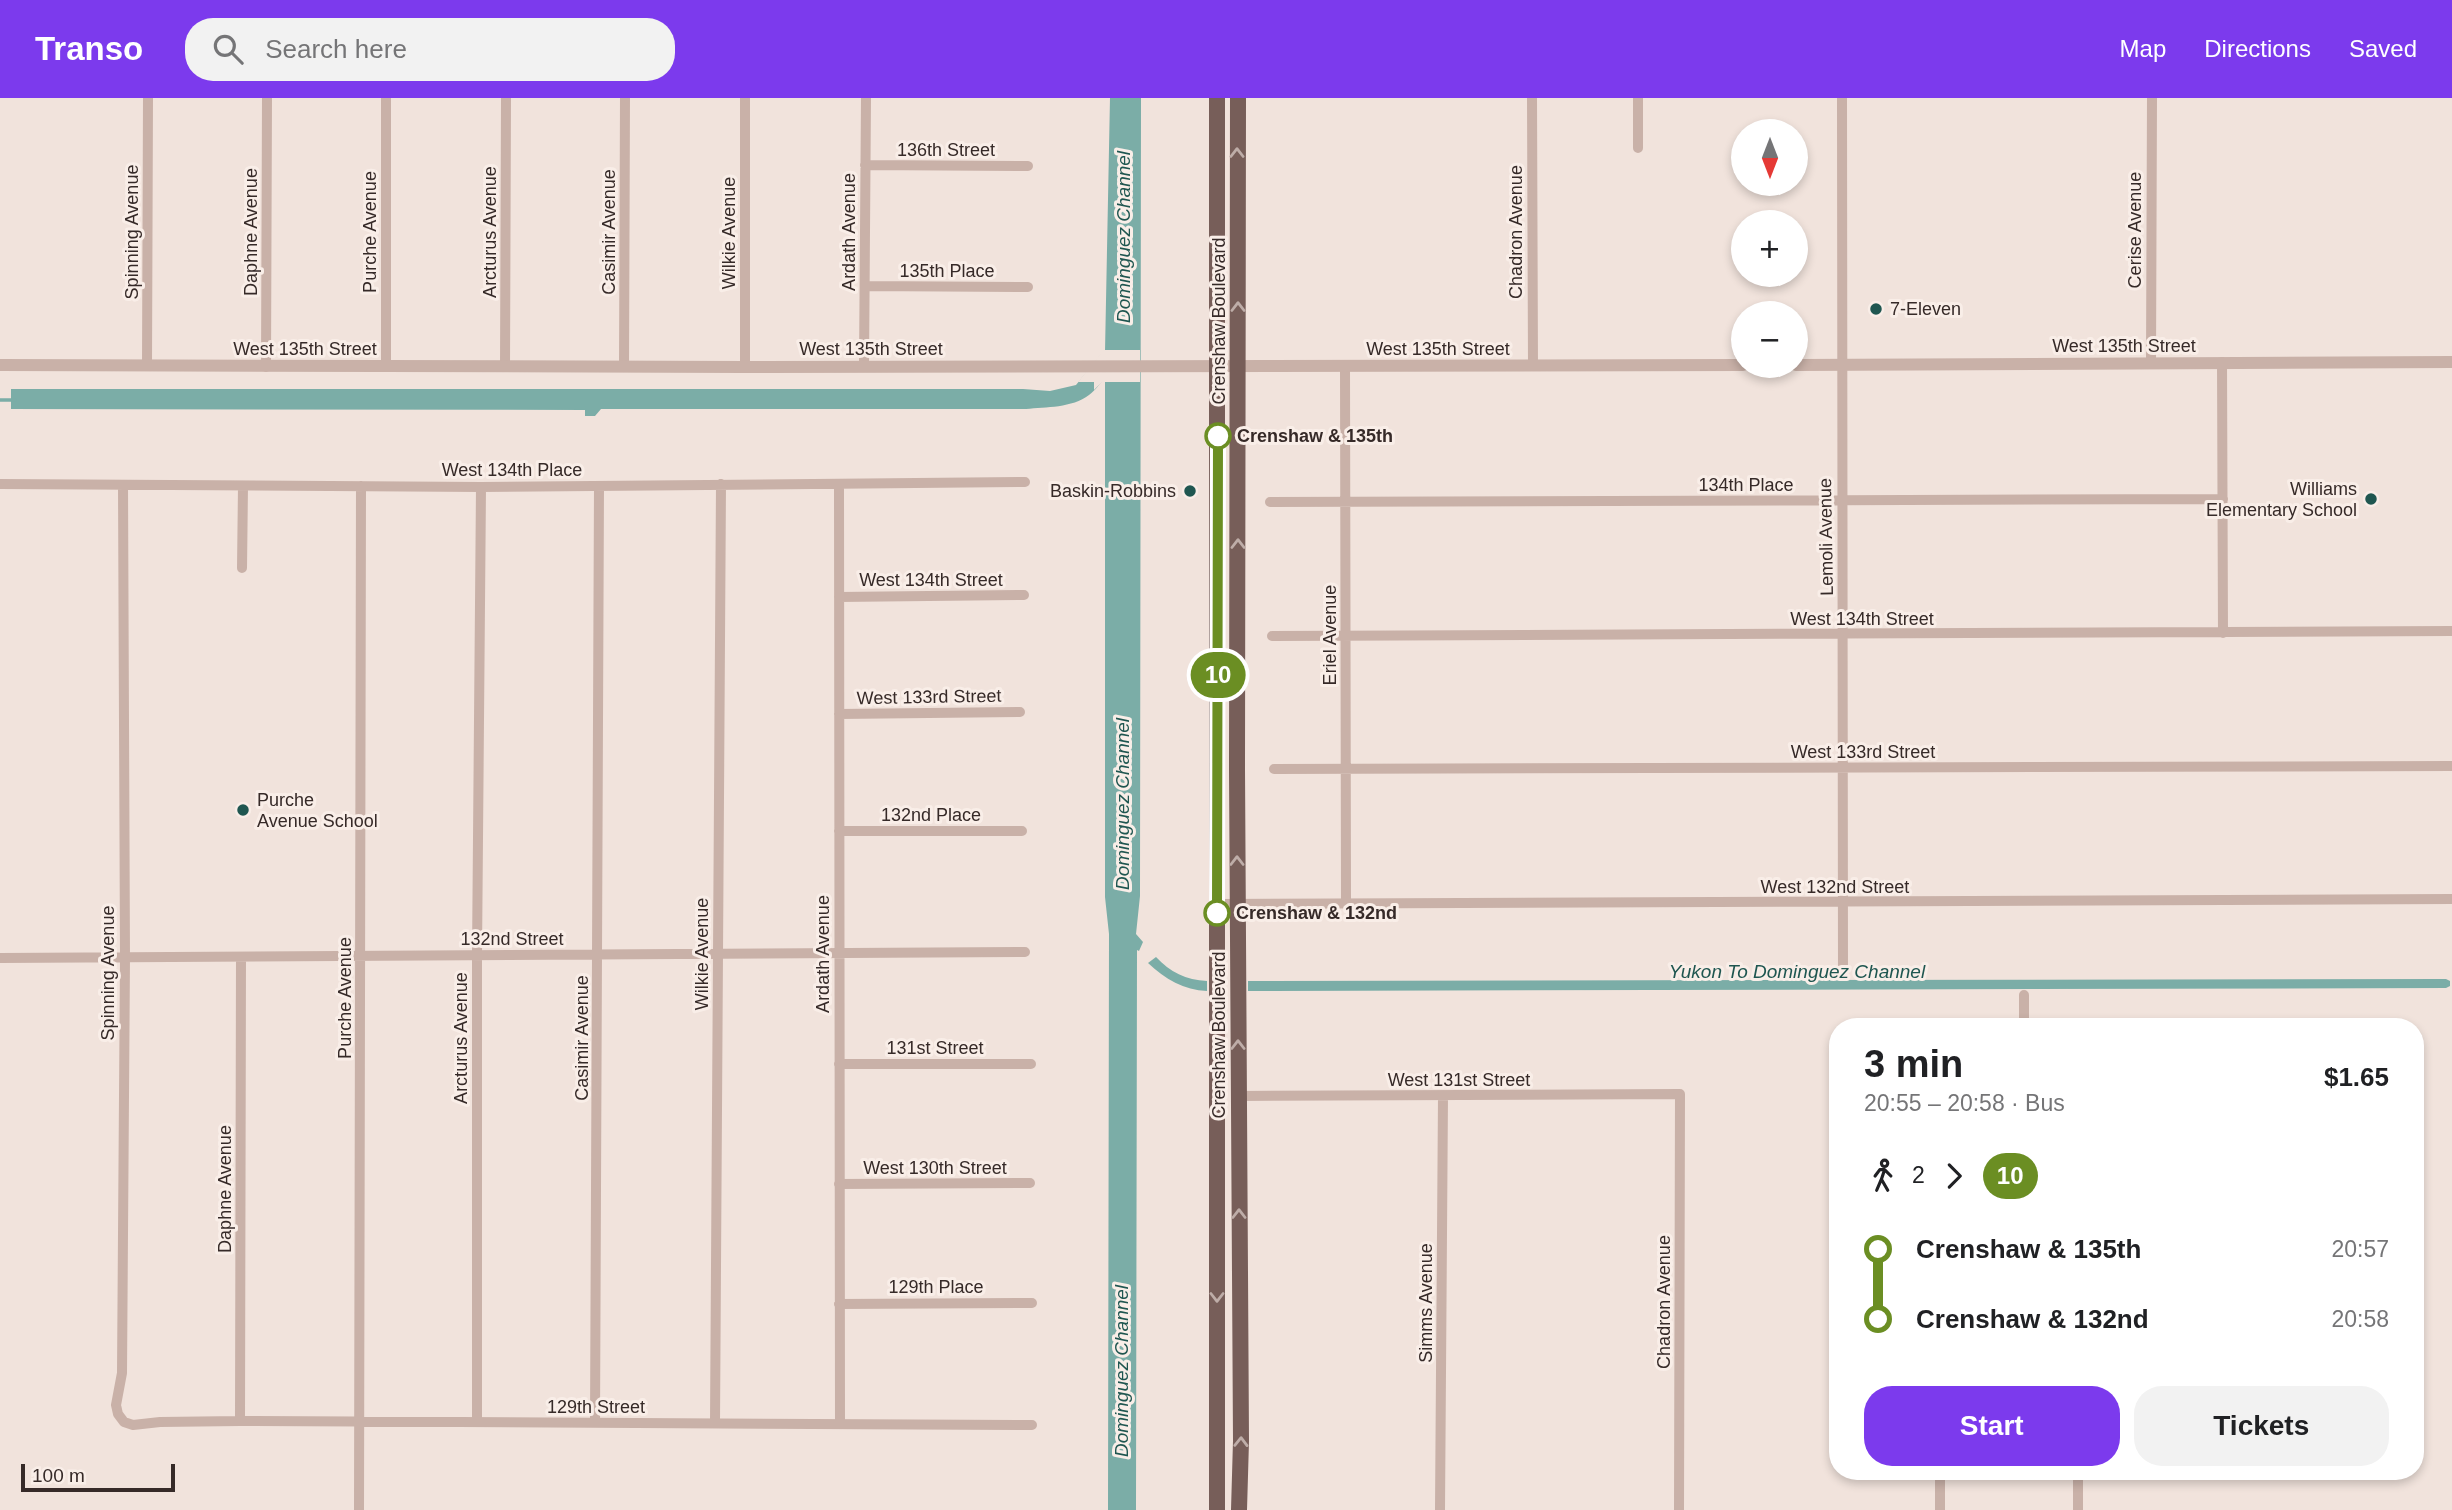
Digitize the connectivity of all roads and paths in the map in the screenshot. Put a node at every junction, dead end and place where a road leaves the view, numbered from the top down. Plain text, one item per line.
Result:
1 (148, 98) edge
2 (267, 98) edge
3 (386, 98) edge
4 (506, 98) edge
5 (625, 98) edge
6 (745, 98) edge
7 (866, 98) edge
8 (1217, 98) edge
9 (1237, 98) edge
10 (1532, 98) edge
11 (1638, 98) edge
12 (1842, 98) edge
13 (2152, 98) edge
14 (1638, 148) dead end
15 (865, 165) junction
16 (1028, 166) dead end
17 (1217, 207) junction
18 (1238, 207) junction
19 (865, 286) junction
20 (1028, 287) dead end
21 (2222, 362) junction
22 (2452, 362) edge
23 (2151, 363) junction
24 (0, 365) edge
25 (1731, 365) edge
26 (1808, 365) edge
27 (1842, 365) junction
28 (147, 366) junction
29 (864, 366) junction
30 (1219, 366) junction
31 (1239, 366) junction
32 (1533, 366) junction
33 (267, 367) junction
34 (386, 367) junction
35 (505, 367) junction
36 (624, 367) junction
37 (745, 367) junction
38 (1345, 367) junction
39 (1025, 482) dead end
40 (0, 484) edge
41 (721, 484) junction
42 (839, 484) junction
43 (123, 485) junction
44 (243, 486) junction
45 (361, 486) junction
46 (598, 486) junction
47 (481, 487) junction
48 (2223, 499) junction
49 (1841, 501) junction
50 (1270, 502) dead end
51 (1346, 502) junction
52 (242, 568) dead end
53 (1024, 595) dead end
54 (839, 597) junction
55 (2452, 631) edge
56 (2223, 634) junction
57 (1843, 635) junction
58 (1272, 636) dead end
59 (1346, 637) junction
60 (1020, 712) dead end
61 (839, 714) junction
62 (2452, 766) edge
63 (1843, 768) junction
64 (1274, 769) dead end
65 (1345, 769) junction
66 (839, 831) junction
67 (1022, 831) dead end
68 (2452, 899) edge
69 (1346, 903) junction
70 (1843, 903) junction
71 (1217, 904) junction
72 (1237, 904) junction
73 (1025, 952) dead end
74 (839, 953) junction
75 (598, 954) junction
76 (718, 954) junction
77 (477, 955) junction
78 (361, 956) junction
79 (240, 957) junction
80 (0, 958) edge
81 (125, 958) junction
82 (1843, 975) dead end
83 (2024, 995) dead end
84 (2024, 1018) edge
85 (839, 1064) junction
86 (1031, 1064) dead end
87 (1681, 1094) joint
88 (1218, 1095) junction
89 (1238, 1096) junction
90 (1443, 1096) junction
91 (1031, 1183) dead end
92 (839, 1184) junction
93 (1032, 1303) dead end
94 (839, 1304) junction
95 (240, 1420) junction
96 (360, 1421) junction
97 (160, 1422) joint
98 (477, 1422) junction
99 (595, 1423) junction
100 (715, 1423) junction
101 (839, 1424) junction
102 (1032, 1426) dead end
103 (1940, 1480) edge
104 (2078, 1480) edge
105 (359, 1510) edge
106 (1217, 1510) edge
107 (1239, 1510) edge
108 (1440, 1510) edge
109 (1679, 1510) edge
110 (1940, 1510) edge
111 (2078, 1510) edge

1 - 28 street, Spinning Avenue
2 - 33 street, Daphne Avenue
3 - 34 street, Purche Avenue
4 - 35 street, Arcturus Avenue
5 - 36 street, Casimir Avenue
6 - 37 street, Wilkie Avenue
7 - 15 street, Ardath Avenue
8 - 17 main road, Crenshaw Boulevard
18 -> 9 main road, Crenshaw Boulevard
10 - 32 street, Chadron Avenue
11 - 14 street
12 - 27 street, Lemoli Avenue
13 - 23 street, Cerise Avenue
15 - 16 street, 136th Street
15 - 19 street, Ardath Avenue
17 - 18 main road
17 - 30 main road, Crenshaw Boulevard
31 -> 18 main road, Crenshaw Boulevard
19 - 20 street, 135th Place
19 - 29 street, Ardath Avenue
21 - 22 street, West 135th Street
21 - 23 street, West 135th Street
21 - 48 street
23 - 27 street, West 135th Street
24 - 28 street, West 135th Street
25 - 32 street, West 135th Street
26 - 27 street, West 135th Street
27 - 49 street, Lemoli Avenue
28 - 33 street, West 135th Street
29 - 30 street, West 135th Street
29 - 37 street, West 135th Street
30 - 31 street, West 135th Street
30 - 71 main road, Crenshaw Boulevard
31 - 38 street, West 135th Street
72 -> 31 main road, Crenshaw Boulevard
32 - 38 street, West 135th Street
33 - 34 street, West 135th Street
34 - 35 street, West 135th Street
35 - 36 street, West 135th Street
36 - 37 street, West 135th Street
38 - 51 street, Eriel Avenue
39 - 42 street, West 134th Place
40 - 43 street, West 134th Place
41 - 42 street, West 134th Place
41 - 46 street, West 134th Place
41 - 76 street, Wilkie Avenue
42 - 54 street, Ardath Avenue
43 - 44 street, West 134th Place
43 - 81 street, Spinning Avenue
44 - 45 street, West 134th Place
44 - 52 street
45 - 47 street, West 134th Place
45 - 78 street, Purche Avenue
46 - 47 street, West 134th Place
46 - 75 street, Casimir Avenue
47 - 77 street, Arcturus Avenue
48 - 49 street, 134th Place
48 - 56 street
49 - 51 street, 134th Place
49 - 57 street, Lemoli Avenue
50 - 51 street, 134th Place
51 - 59 street, Eriel Avenue
53 - 54 street, West 134th Street
54 - 61 street, Ardath Avenue
55 - 56 street, West 134th Street
56 - 57 street, West 134th Street
57 - 59 street, West 134th Street
57 - 63 street, Lemoli Avenue
58 - 59 street, West 134th Street
59 - 65 street, Eriel Avenue
60 - 61 street, West 133rd Street
61 - 66 street, Ardath Avenue
62 - 63 street, West 133rd Street
63 - 65 street, West 133rd Street
63 - 70 street, Lemoli Avenue
64 - 65 street, West 133rd Street
65 - 69 street, Eriel Avenue
66 - 67 street, 132nd Place
66 - 74 street, Ardath Avenue
68 - 70 street, West 132nd Street
69 - 70 street, West 132nd Street
69 - 72 street, West 132nd Street
70 - 82 street, Lemoli Avenue
71 - 72 street, West 132nd Street
71 - 88 main road, Crenshaw Boulevard
89 -> 72 main road, Crenshaw Boulevard
73 - 74 street, 132nd Street
74 - 76 street, 132nd Street
74 - 85 street, Ardath Avenue
75 - 76 street, 132nd Street
75 - 77 street, 132nd Street
75 - 99 street, Casimir Avenue
76 - 100 street, Wilkie Avenue
77 - 78 street, 132nd Street
77 - 98 street, Arcturus Avenue
78 - 79 street, 132nd Street
78 - 96 street, Purche Avenue
79 - 81 street, 132nd Street
79 - 95 street, Daphne Avenue
80 - 81 street, 132nd Street
81 - 97 street, Spinning Avenue
83 - 84 street
85 - 86 street, 131st Street
85 - 92 street, Ardath Avenue
87 - 90 street, West 131st Street
87 - 109 street, Chadron Avenue
88 - 89 main road
88 -> 106 main road, Crenshaw Boulevard
89 - 90 street, West 131st Street
107 -> 89 main road, Crenshaw Boulevard
90 - 108 street, Simms Avenue
91 - 92 street, West 130th Street
92 - 94 street, Ardath Avenue
93 - 94 street, 129th Place
94 - 101 street, Ardath Avenue
95 - 96 street, 129th Street
95 - 97 street, 129th Street
96 - 98 street, 129th Street
96 - 105 street, Purche Avenue
98 - 99 street, 129th Street
99 - 100 street, 129th Street
100 - 101 street, 129th Street
101 - 102 street, 129th Street
103 - 110 street
104 - 111 street

